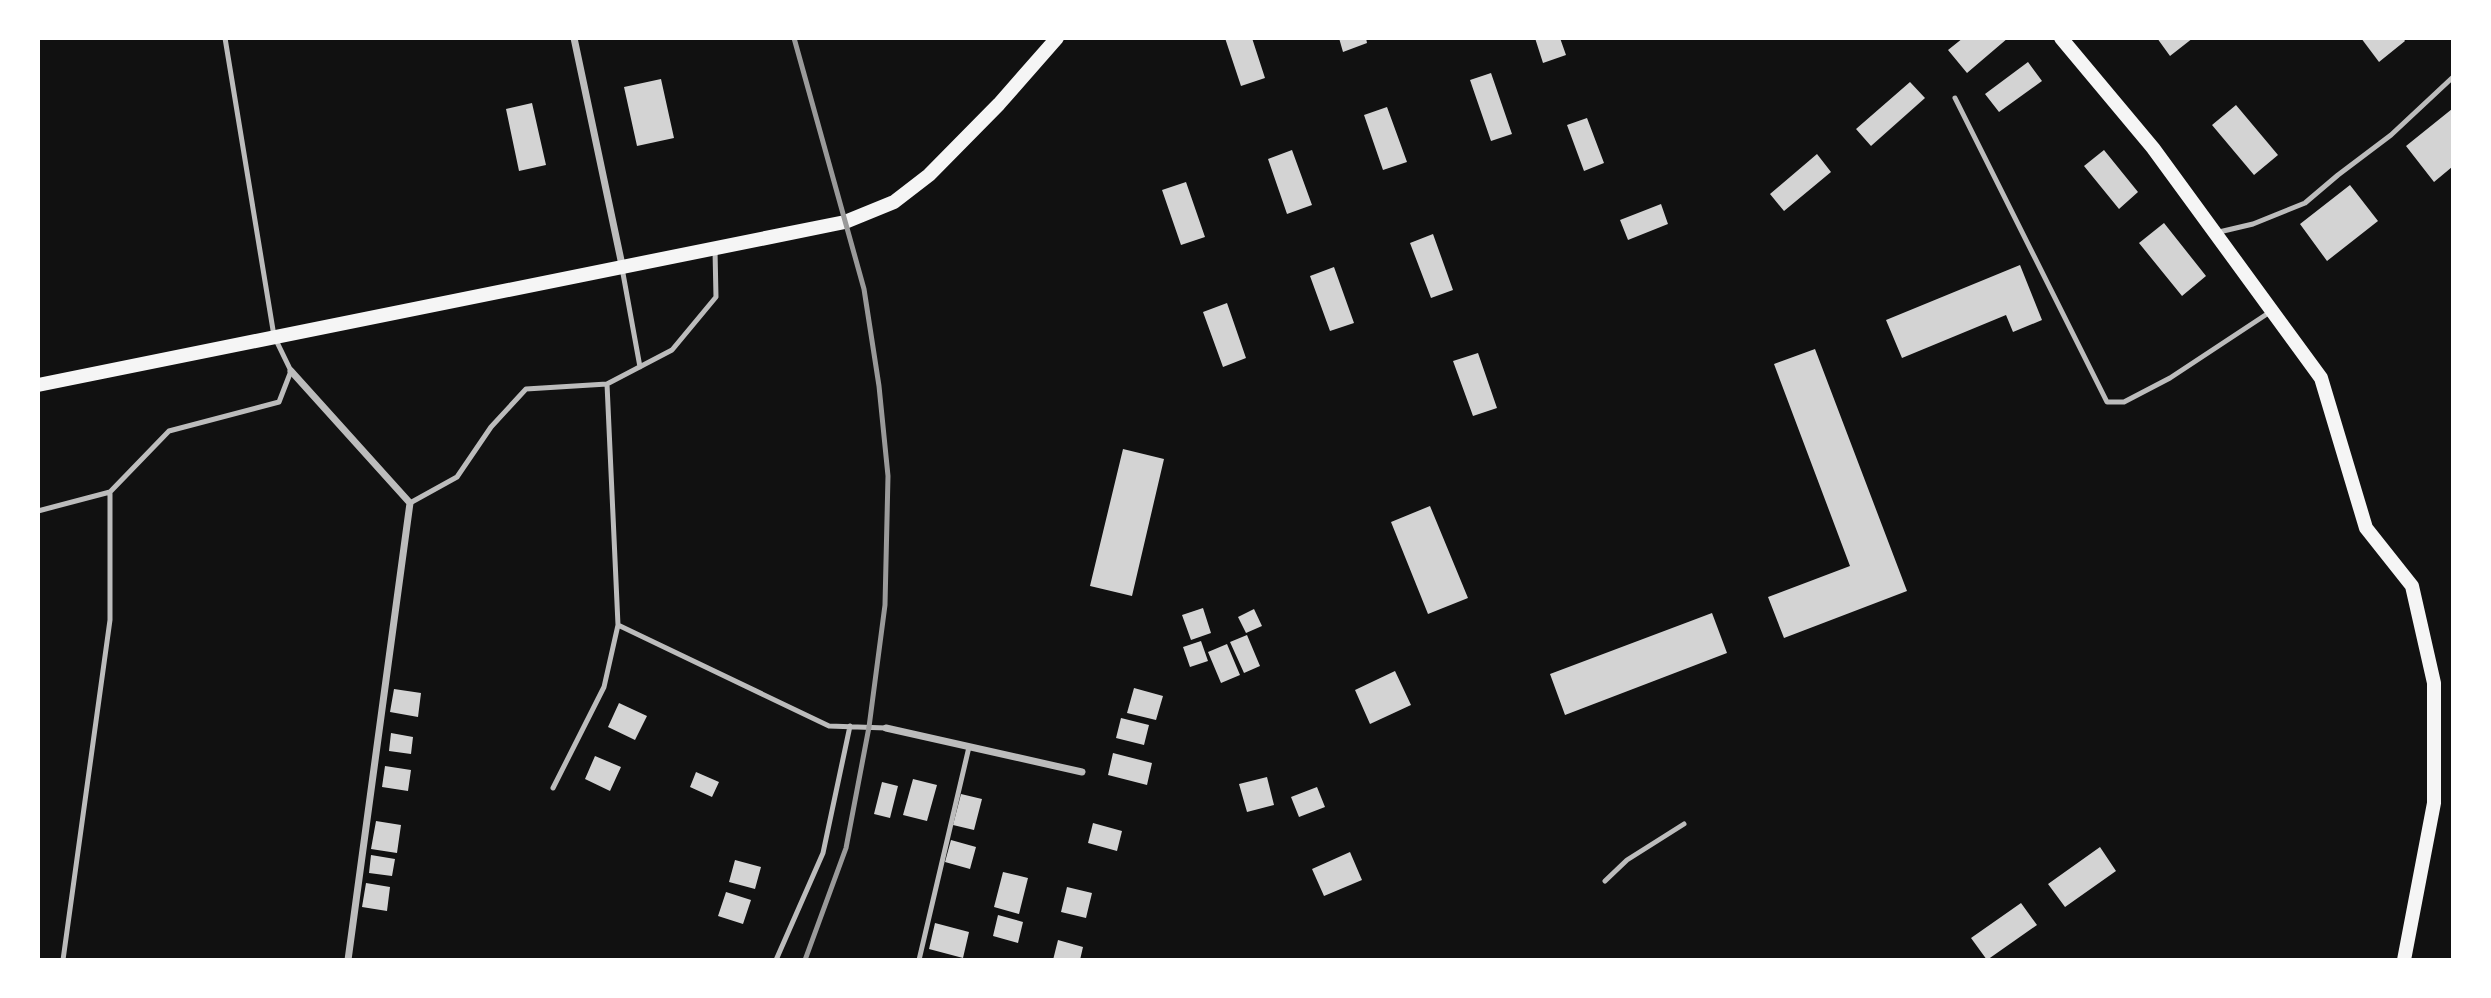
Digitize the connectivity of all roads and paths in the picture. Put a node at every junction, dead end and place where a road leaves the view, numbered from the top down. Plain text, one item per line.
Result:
1 (225, 38) edge
2 (574, 38) edge
3 (1057, 38) edge
4 (2061, 38) edge
5 (2452, 78) edge
6 (1955, 98) dead end
7 (2216, 233) junction
8 (715, 247) junction
9 (622, 265) junction
10 (2272, 311) junction
11 (274, 336) junction
12 (640, 367) junction
13 (291, 371) junction
14 (607, 384) junction
15 (38, 385) edge
16 (110, 492) junction
17 (410, 503) junction
18 (38, 511) edge
19 (618, 625) junction
20 (850, 726) junction
21 (886, 728) joint
22 (969, 747) junction
23 (1082, 772) dead end
24 (553, 788) dead end
25 (1684, 824) dead end
26 (1605, 881) dead end
27 (63, 960) edge
28 (348, 960) edge
29 (776, 960) edge
30 (919, 960) edge
31 (2404, 960) edge

1 - 11 lane
2 - 9 street
3 - 8 main road
4 - 7 main road
5 - 7 lane
6 - 10 lane
7 - 10 main road
8 - 9 main road
8 - 12 lane
9 - 11 main road
9 - 12 lane
10 - 31 main road
11 - 13 lane
11 - 15 main road
12 - 14 lane
13 - 16 lane
13 - 17 street
14 - 17 lane
14 - 19 lane
16 - 18 lane
16 - 27 lane
17 - 28 street
19 - 20 lane
19 - 24 lane
20 - 21 lane
20 - 29 lane
21 - 22 street
22 - 23 street
22 - 30 lane
25 - 26 lane

